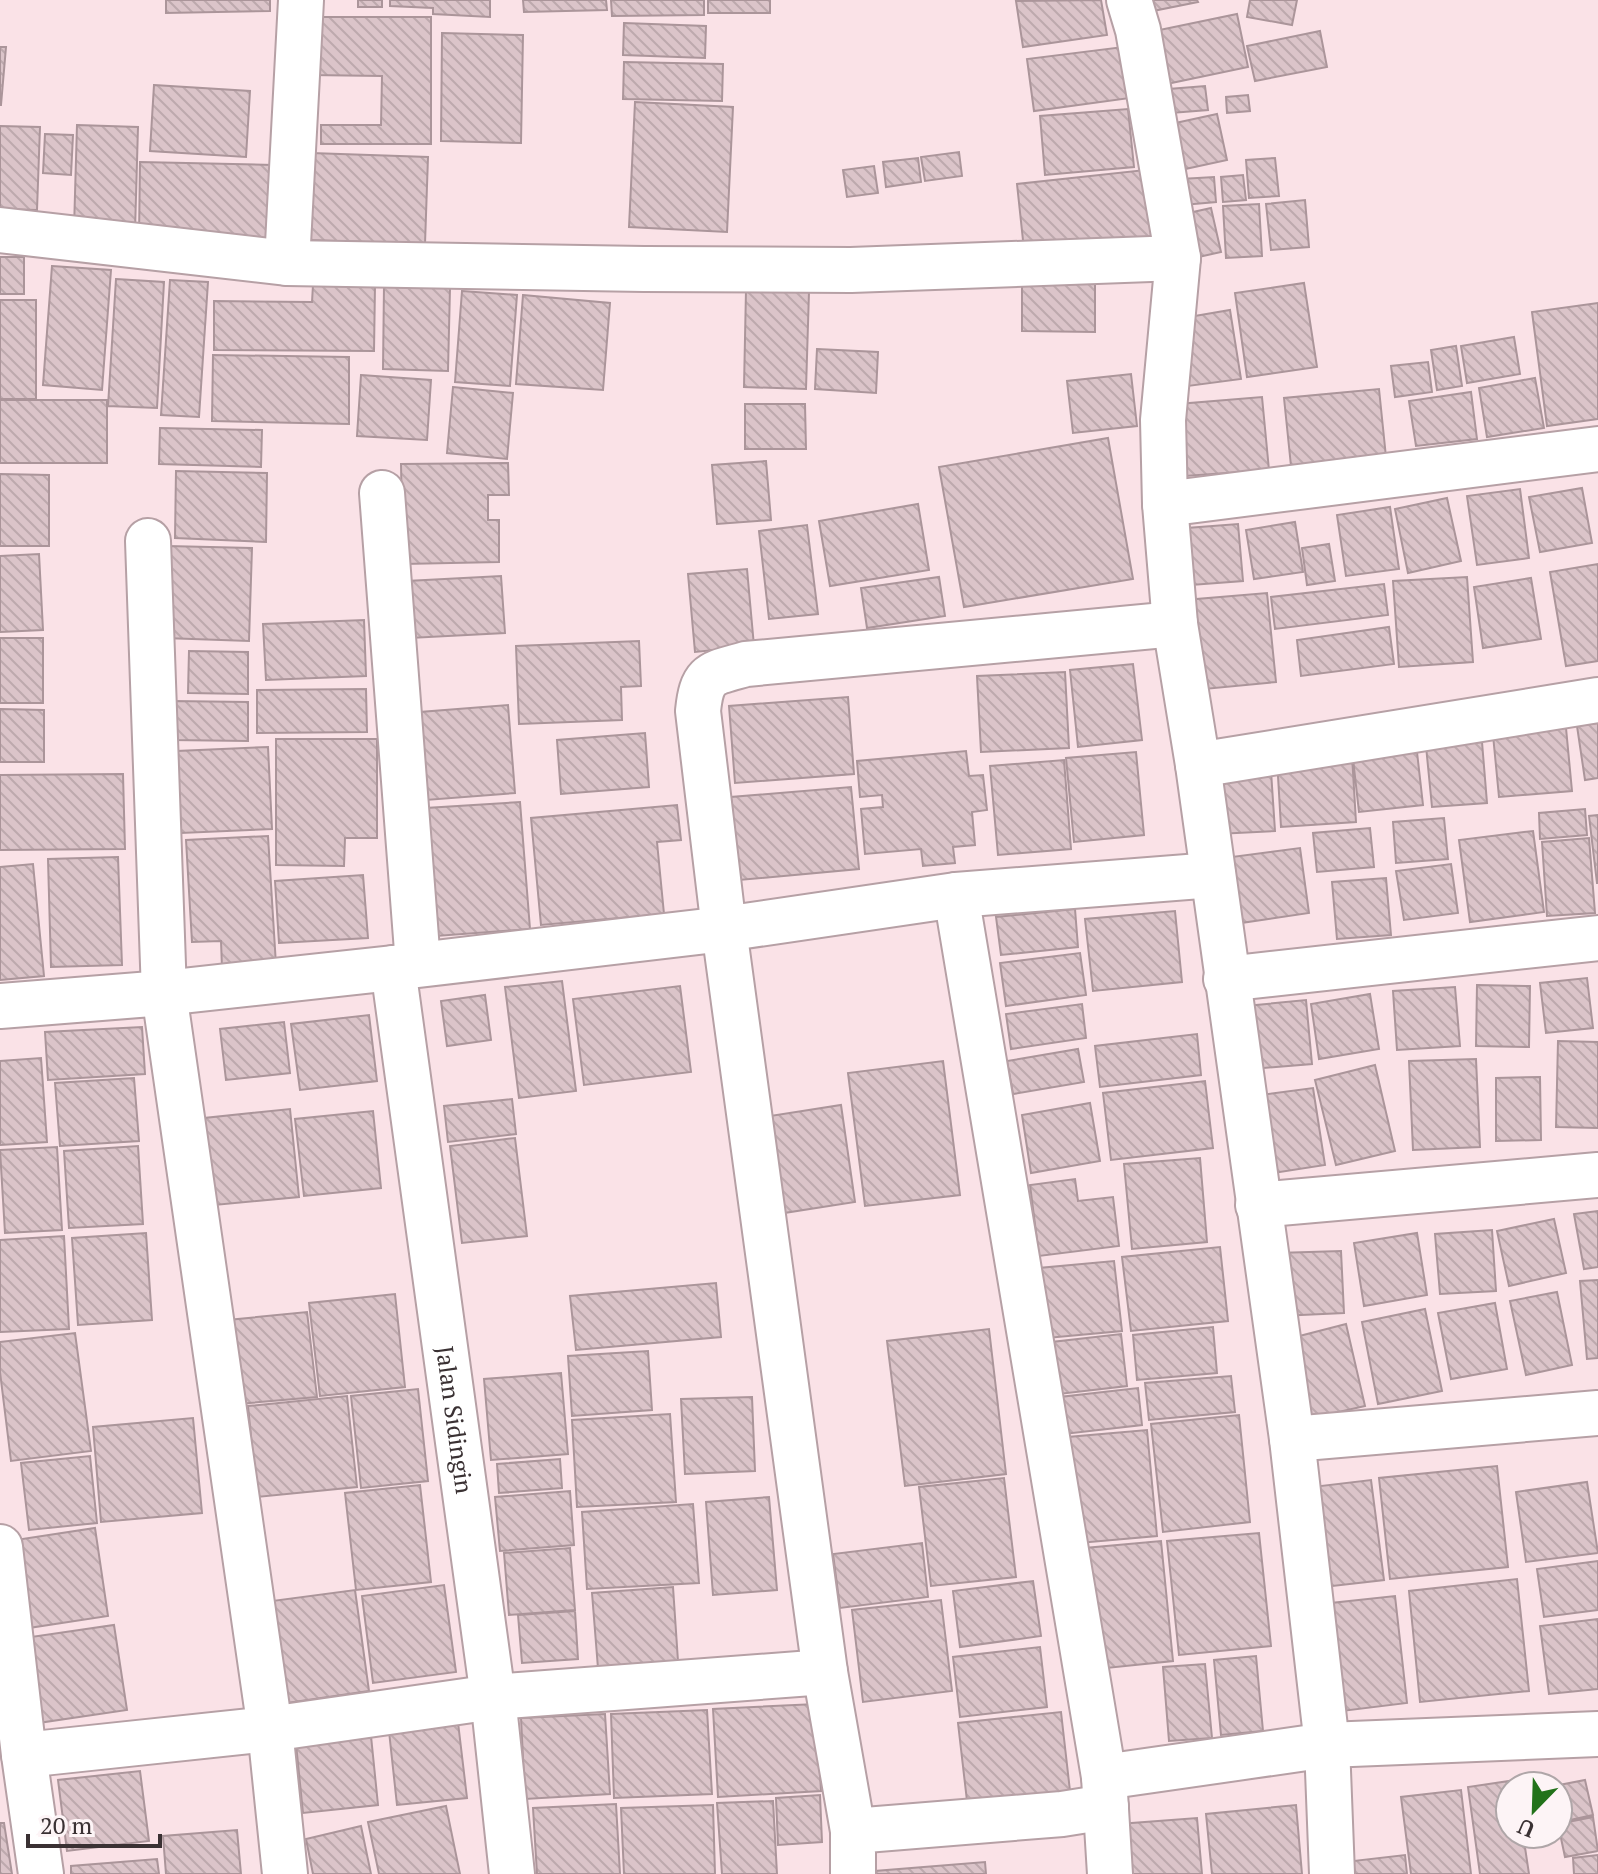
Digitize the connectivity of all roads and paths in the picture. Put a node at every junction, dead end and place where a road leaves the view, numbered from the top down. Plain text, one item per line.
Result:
1 (301, 0) edge
2 (1129, 0) edge
3 (0, 230) edge
4 (1178, 258) junction
5 (287, 263) junction
6 (1598, 449) edge
7 (382, 493) dead end
8 (1165, 504) junction
9 (148, 541) dead end
10 (1175, 624) junction
11 (1598, 700) edge
12 (1198, 765) junction
13 (1213, 875) junction
14 (956, 895) junction
15 (724, 929) junction
16 (1598, 938) edge
17 (406, 966) junction
18 (1226, 979) junction
19 (164, 993) junction
20 (0, 1006) edge
21 (1598, 1175) edge
22 (1258, 1205) junction
23 (1598, 1413) edge
24 (1292, 1439) junction
25 (0, 1547) edge
26 (825, 1672) junction
27 (493, 1697) junction
28 (270, 1729) junction
29 (1598, 1734) edge
30 (1327, 1745) junction
31 (24, 1755) junction
32 (1105, 1792) junction
33 (853, 1831) junction
34 (41, 1874) edge
35 (285, 1874) edge
36 (512, 1874) edge
37 (853, 1874) edge
38 (1110, 1874) edge
39 (1332, 1874) edge

1 - 5 street
2 - 4 street
3 - 5 street
4 - 5 street
4 - 8 street
6 - 8 street
7 - 17 street, Jalan Sidingin
8 - 10 street
9 - 19 street
10 - 12 street
10 - 15 street
11 - 12 street
12 - 13 street
13 - 14 street
13 - 18 street
14 - 15 street
14 - 32 street
15 - 17 street
15 - 26 street
16 - 18 street
17 - 19 street
17 - 27 street, Jalan Sidingin
18 - 22 street
19 - 20 street
19 - 28 street
21 - 22 street
22 - 24 street
23 - 24 street
24 - 30 street
25 - 31 street
26 - 27 street
26 - 33 street
27 - 28 street
27 - 36 street, Jalan Sidingin
28 - 31 street
28 - 35 street
29 - 30 street
30 - 32 street
30 - 39 street
31 - 34 street
32 - 33 street
32 - 38 street
33 - 37 street

